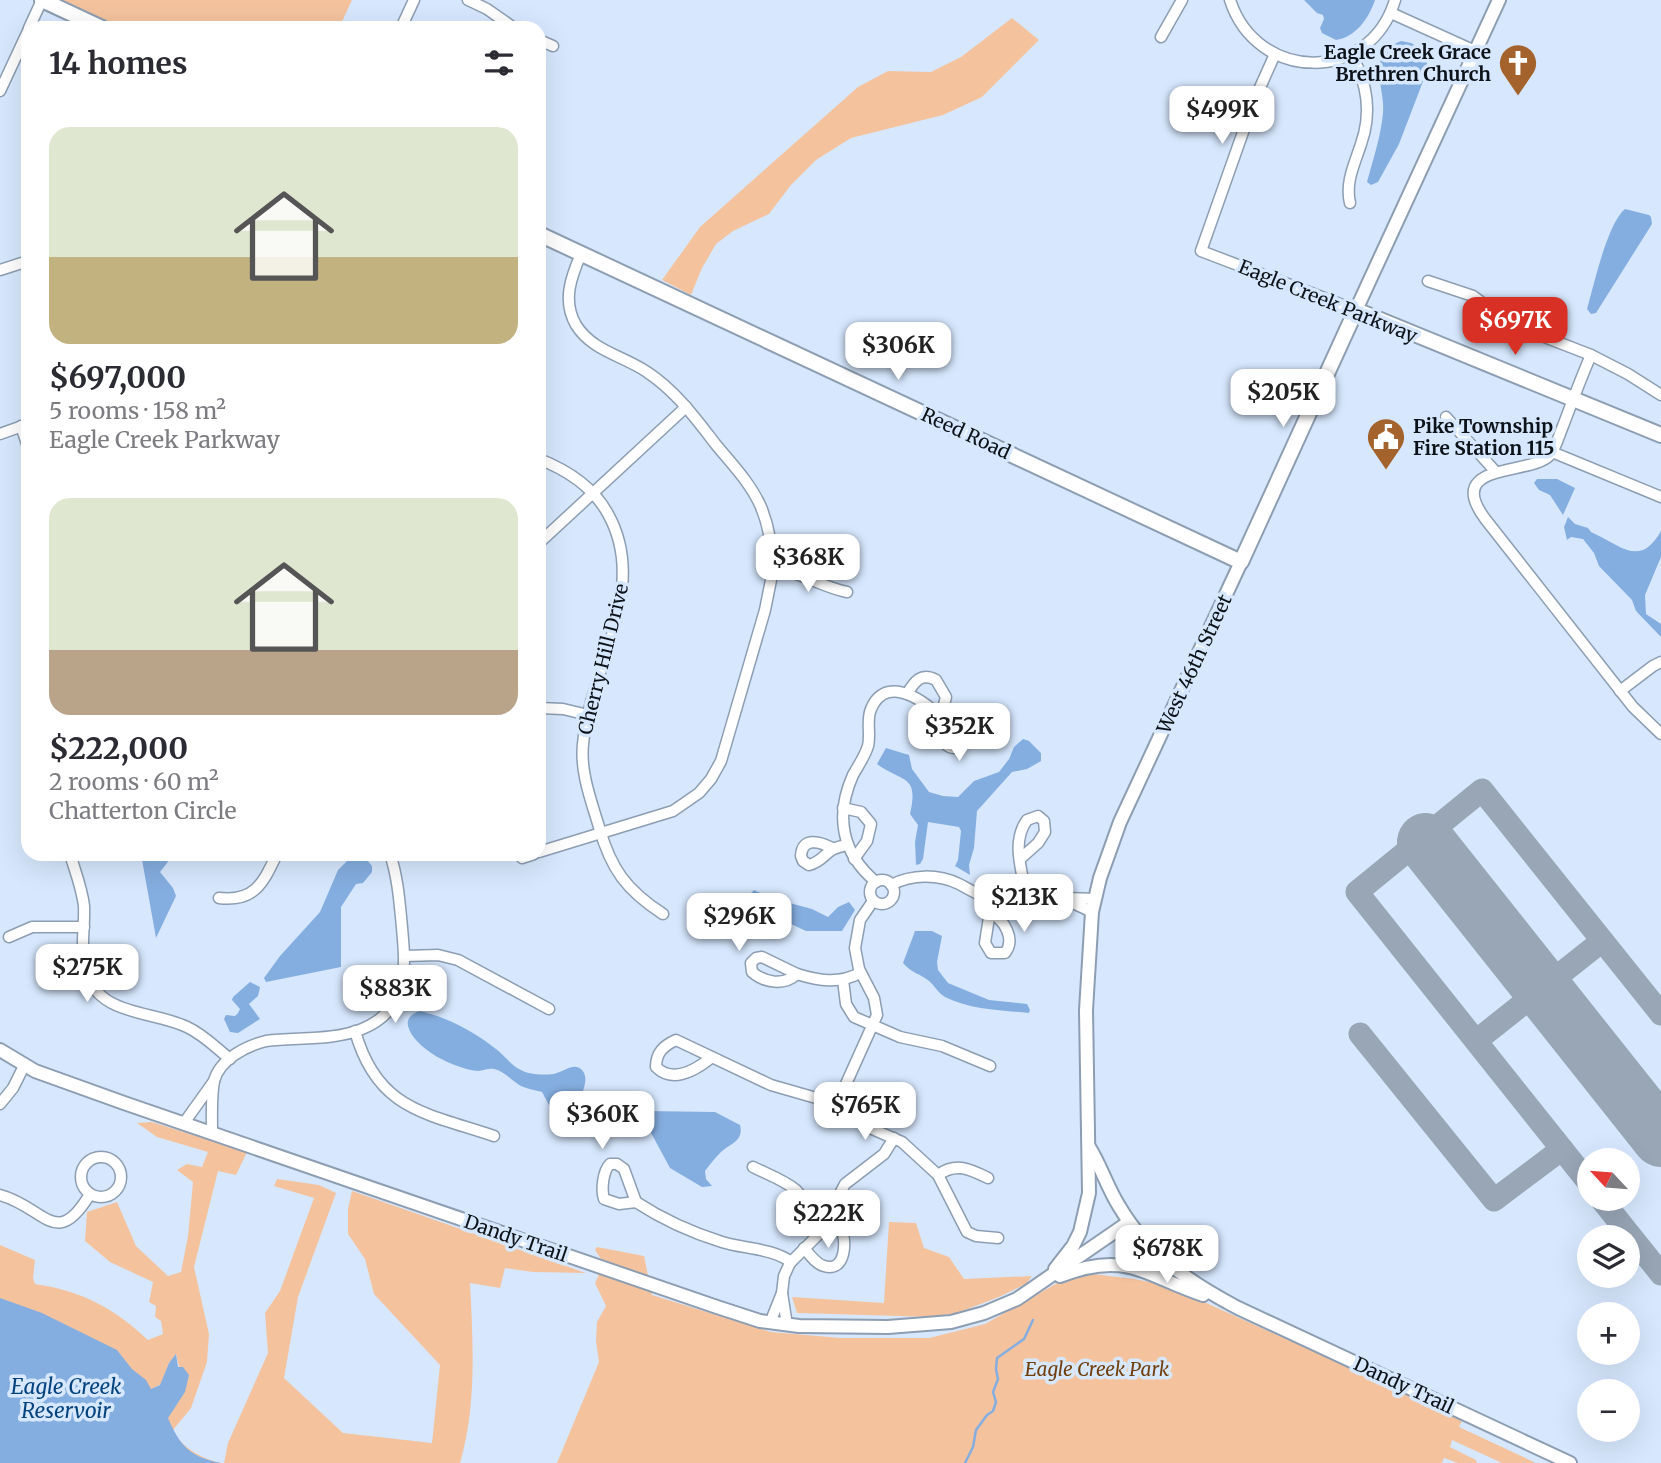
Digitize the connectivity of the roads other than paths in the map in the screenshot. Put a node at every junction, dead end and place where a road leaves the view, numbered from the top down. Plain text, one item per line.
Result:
1 (42, 0) edge
2 (414, 0) edge
3 (468, 0) edge
4 (1182, 0) edge
5 (1230, 0) edge
6 (1395, 0) edge
7 (1499, 0) edge
8 (1391, 13) junction
9 (33, 21) edge
10 (87, 21) edge
11 (404, 21) edge
12 (504, 21) edge
13 (1161, 37) dead end
14 (546, 43) edge
15 (553, 46) dead end
16 (21, 47) edge
17 (1475, 51) junction
18 (1275, 54) junction
19 (1351, 54) junction
20 (0, 91) edge
21 (1350, 203) dead end
22 (546, 237) edge
23 (581, 254) junction
24 (21, 264) edge
25 (2, 271) edge
26 (1428, 281) dead end
27 (1356, 310) junction
28 (1591, 355) junction
29 (1661, 396) edge
30 (1572, 400) junction
31 (686, 407) junction
32 (1446, 417) dead end
33 (21, 426) edge
34 (0, 434) edge
35 (1661, 435) edge
36 (1552, 452) junction
37 (546, 462) edge
38 (1496, 471) junction
39 (593, 492) junction
40 (1661, 497) edge
41 (546, 536) edge
42 (1241, 562) junction
43 (773, 569) junction
44 (847, 592) dead end
45 (1661, 663) edge
46 (1620, 691) junction
47 (907, 694) junction
48 (546, 708) edge
49 (588, 715) junction
50 (941, 716) junction
51 (949, 727) dead end
52 (1661, 734) edge
53 (843, 808) junction
54 (601, 834) junction
55 (847, 845) junction
56 (832, 848) dead end
57 (546, 850) edge
58 (854, 859) junction
59 (1020, 859) dead end
60 (72, 861) edge
61 (273, 861) edge
62 (392, 861) edge
63 (876, 882) junction
64 (891, 885) junction
65 (1026, 895) junction
66 (219, 898) dead end
67 (992, 898) junction
68 (1067, 898) junction
69 (1095, 899) junction
70 (873, 901) junction
71 (1092, 912) junction
72 (990, 913) junction
73 (663, 914) dead end
74 (84, 927) junction
75 (9, 937) dead end
76 (405, 956) junction
77 (860, 973) junction
78 (797, 974) dead end
79 (843, 980) junction
80 (549, 1009) dead end
81 (873, 1026) junction
82 (355, 1031) junction
83 (0, 1050) edge
84 (712, 1057) junction
85 (230, 1059) junction
86 (24, 1066) junction
87 (990, 1066) dead end
88 (215, 1081) junction
89 (0, 1104) edge
90 (837, 1104) junction
91 (184, 1123) junction
92 (212, 1132) junction
93 (494, 1136) dead end
94 (894, 1138) junction
95 (1087, 1144) junction
96 (753, 1167) dead end
97 (938, 1175) junction
98 (988, 1178) dead end
99 (90, 1194) junction
100 (0, 1195) edge
101 (636, 1202) junction
102 (828, 1219) junction
103 (1129, 1222) junction
104 (998, 1238) dead end
105 (804, 1248) junction
106 (791, 1262) junction
107 (1044, 1283) junction
108 (782, 1293) junction
109 (1238, 1308) junction
110 (770, 1322) junction
111 (787, 1325) junction
112 (1570, 1463) edge

1 - 9 street
1 - 10 main road
2 - 11 street
3 - 12 street
4 - 13 street
5 - 18 street
6 - 8 street
7 - 17 street, West 46th Street
8 - 17 street
8 - 19 street
14 - 15 street
16 - 20 street
17 - 27 street, West 46th Street
18 - 19 street
18 - 27 street, Eagle Creek Parkway
19 - 21 street
22 - 23 main road, Reed Road
23 - 31 street
23 - 42 main road, Reed Road
24 - 25 street
26 - 28 street
27 - 30 main road, Eagle Creek Parkway
27 - 42 main road, West 46th Street
28 - 29 street
28 - 30 street
30 - 35 main road, Eagle Creek Parkway
30 - 36 street
31 - 39 street
31 - 43 street
32 - 38 street
33 - 34 street
36 - 38 street
36 - 40 street
37 - 39 street, Cherry Hill Drive
38 - 46 street
39 - 41 street
39 - 49 street, Cherry Hill Drive
42 - 69 street, West 46th Street
43 - 44 street
43 - 54 street
45 - 46 street
46 - 52 street
47 - 50 street
47 - 50 street
47 - 53 street
48 - 49 street
49 - 54 street, Cherry Hill Drive
50 - 51 street
53 - 55 street
53 - 58 street
54 - 57 street
54 - 73 street, Cherry Hill Drive
55 - 56 street
55 - 58 street
58 - 63 street
59 - 65 street
60 - 74 street
61 - 66 street
62 - 76 street
63 - 64 street
63 - 70 street
64 - 67 street
64 - 70 street
65 - 67 street
65 - 68 street
67 - 72 street
68 - 69 street
68 - 71 street
69 - 71 street, West 46th Street
70 - 77 street
71 - 95 street, West 46th Street
72 - 72 street
74 - 75 street
74 - 85 street
76 - 80 street
76 - 82 street
77 - 79 street
77 - 81 street
78 - 79 street
79 - 81 street
81 - 87 street
81 - 90 street
82 - 85 street
82 - 93 street
83 - 86 street, Dandy Trail
84 - 84 street
84 - 90 street
85 - 88 street
86 - 89 street
86 - 91 street, Dandy Trail
88 - 91 street
88 - 92 street
90 - 94 street
91 - 92 street, Dandy Trail
92 - 110 street, Dandy Trail
94 - 97 street
94 - 102 street
95 - 103 street, West 46th Street
95 - 107 street
96 - 102 street
97 - 98 street
97 - 104 street
99 - 99 street
99 - 100 street
101 - 101 street
101 - 106 street
102 - 105 street
102 - 105 street
103 - 107 street
103 - 109 street, West 46th Street
105 - 106 street
106 - 108 street
107 - 109 street
107 - 111 street, Dandy Trail
108 - 110 street
108 - 111 street
109 - 112 street, Dandy Trail
110 - 111 street, Dandy Trail

